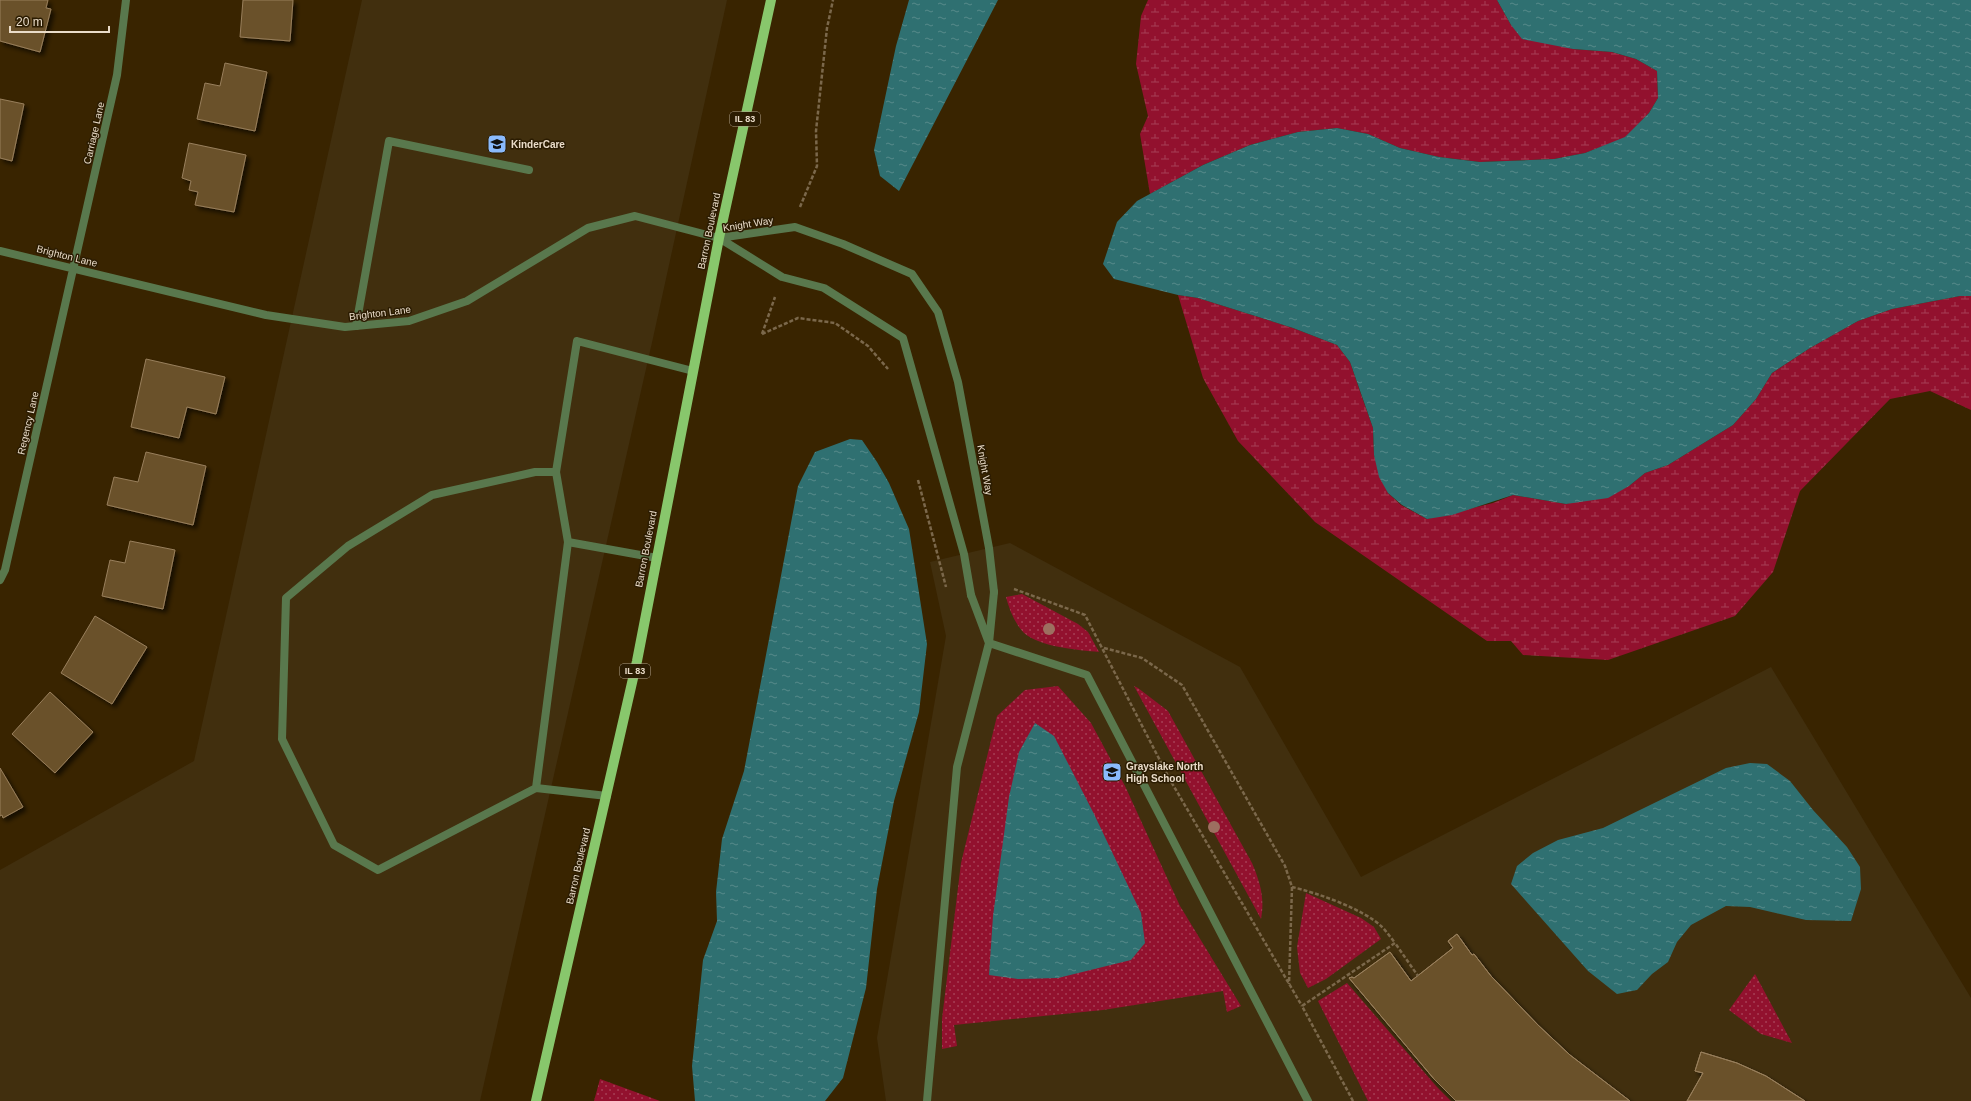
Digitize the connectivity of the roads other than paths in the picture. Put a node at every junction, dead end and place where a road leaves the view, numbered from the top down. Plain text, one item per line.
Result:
1 (126, 0) edge
2 (771, 0) edge
3 (529, 170) dead end
4 (719, 238) junction
5 (0, 251) edge
6 (74, 268) junction
7 (356, 326) junction
8 (693, 370) junction
9 (556, 472) junction
10 (568, 542) junction
11 (657, 558) junction
12 (0, 580) edge
13 (989, 643) junction
14 (536, 788) junction
15 (607, 796) junction
16 (536, 1101) edge
17 (927, 1101) edge
18 (1308, 1101) edge

1 - 6 street, Carriage Lane
2 - 4 main road, Barron Boulevard / IL 83
3 - 7 street
4 - 7 street, Brighton Lane
4 - 8 main road, Barron Boulevard / IL 83
4 - 13 street, Knight Way
4 - 13 street, Knight Way
5 - 6 street, Brighton Lane
6 - 7 street, Brighton Lane
6 - 12 street, Regency Lane
8 - 9 street
8 - 11 main road, Barron Boulevard / IL 83
9 - 10 street
9 - 14 street
10 - 11 street
10 - 14 street
11 - 15 main road, Barron Boulevard / IL 83
13 - 17 street, Knight Way
13 - 18 street
14 - 15 street
15 - 16 main road, Barron Boulevard / IL 83

